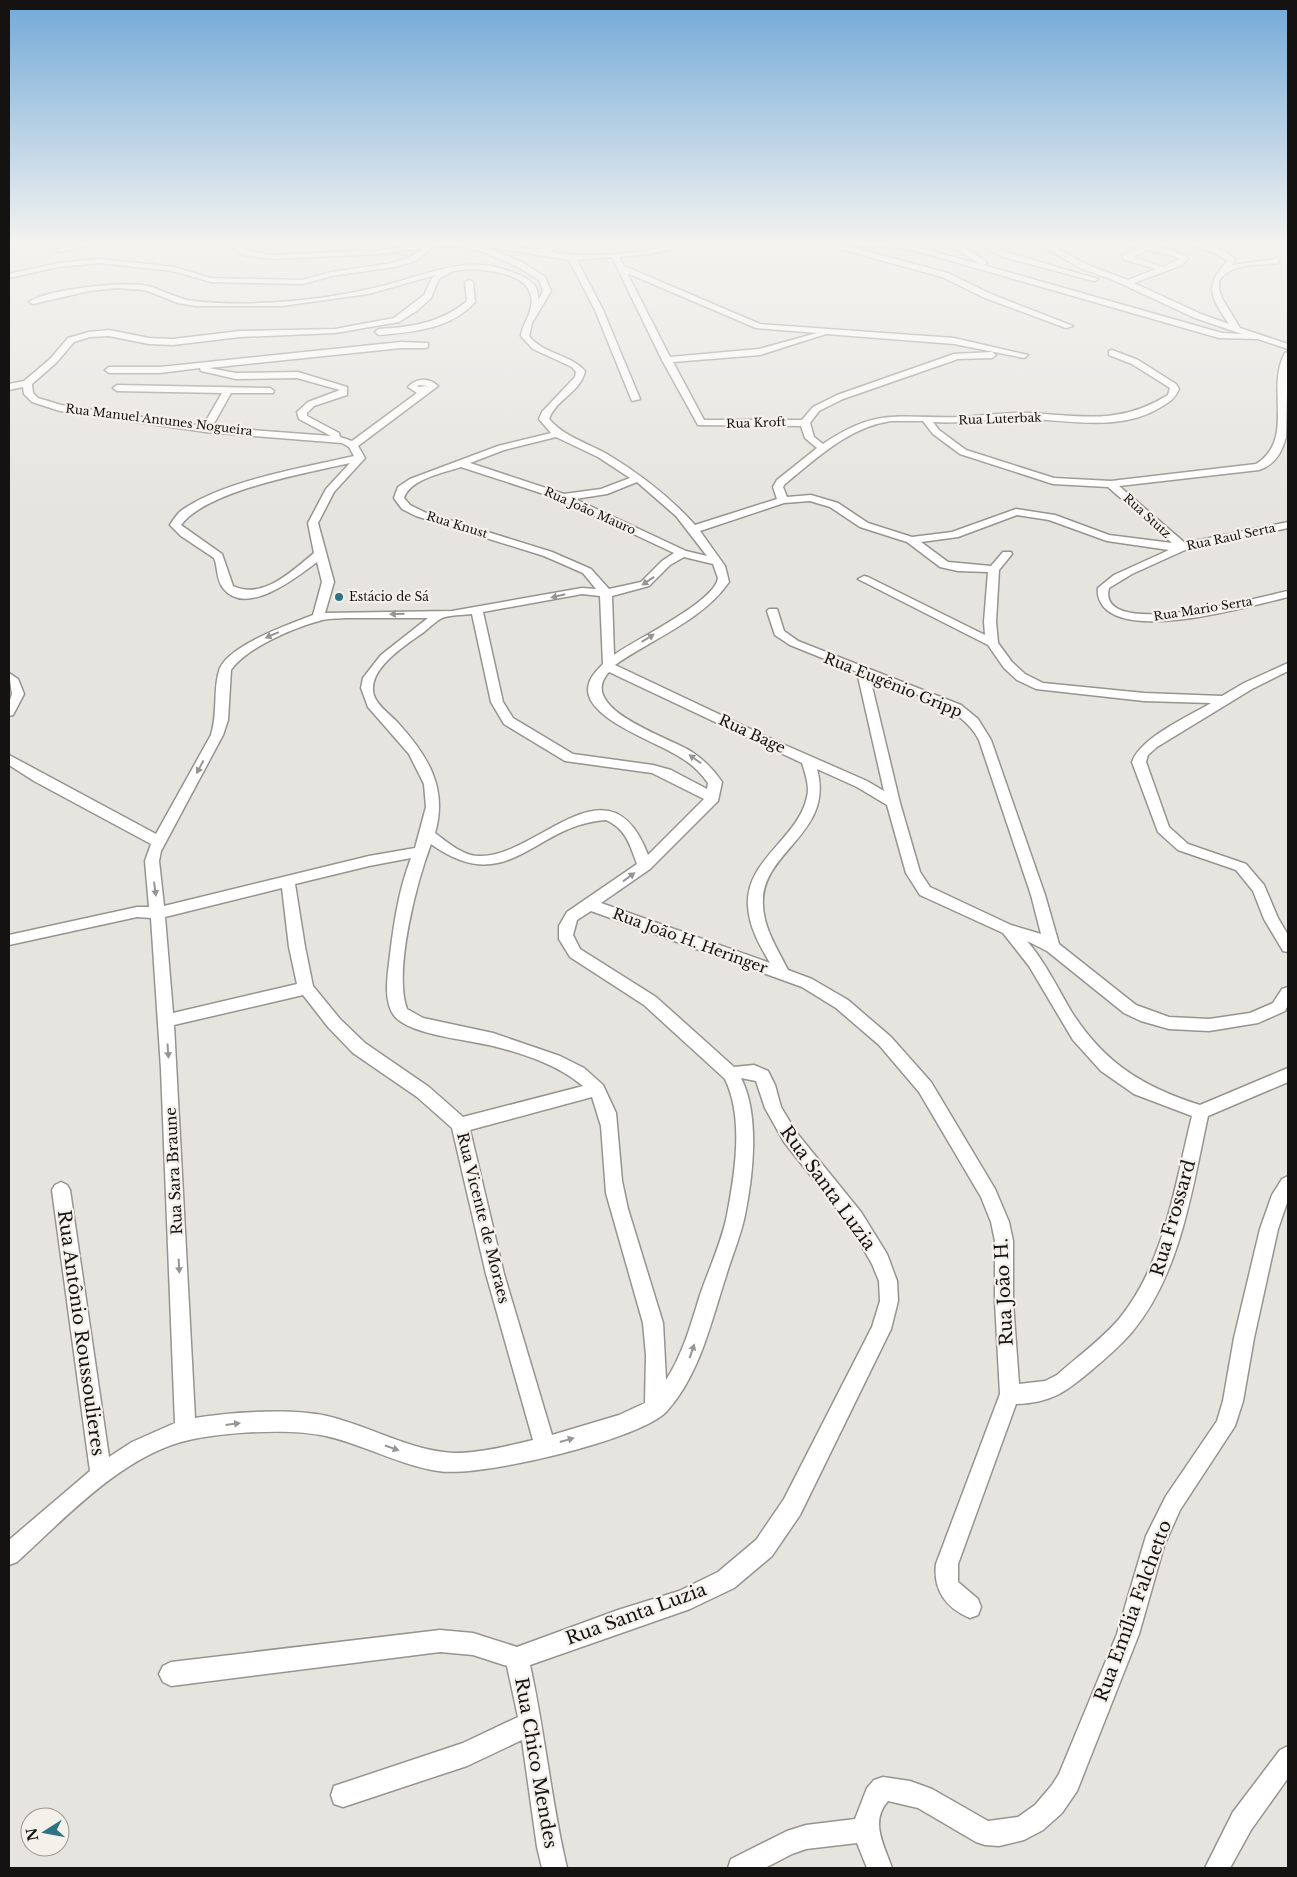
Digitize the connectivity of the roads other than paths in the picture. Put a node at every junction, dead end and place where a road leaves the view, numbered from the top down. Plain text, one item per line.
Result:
1 (343, 330) edge
2 (407, 330) edge
3 (526, 330) edge
4 (607, 330) edge
5 (651, 330) edge
6 (807, 330) edge
7 (1200, 330) edge
8 (1240, 330) edge
9 (335, 331) junction
10 (830, 331) junction
11 (1258, 338) junction
12 (425, 345) dead end
13 (1288, 347) edge
14 (1112, 352) dead end
15 (1288, 357) edge
16 (666, 360) junction
17 (228, 362) junction
18 (190, 367) junction
19 (109, 370) dead end
20 (223, 374) junction
21 (27, 383) junction
22 (9, 387) edge
23 (117, 388) dead end
24 (228, 391) junction
25 (425, 391) dead end
26 (270, 392) dead end
27 (635, 399) dead end
28 (926, 419) junction
29 (805, 423) junction
30 (206, 429) junction
31 (557, 434) junction
32 (349, 442) junction
33 (822, 448) junction
34 (360, 458) junction
35 (462, 464) junction
36 (639, 478) junction
37 (1112, 484) junction
38 (563, 497) junction
39 (783, 500) junction
40 (1288, 525) edge
41 (695, 529) junction
42 (911, 540) junction
43 (1116, 540) junction
44 (1183, 547) junction
45 (682, 553) junction
46 (320, 554) junction
47 (1007, 554) dead end
48 (716, 561) junction
49 (1138, 567) junction
50 (994, 569) junction
51 (864, 579) dead end
52 (606, 593) junction
53 (1288, 594) edge
54 (477, 611) junction
55 (773, 611) dead end
56 (439, 615) junction
57 (318, 617) junction
58 (992, 643) junction
59 (609, 667) junction
60 (1288, 667) edge
61 (863, 672) junction
62 (9, 677) edge
63 (1224, 700) junction
64 (9, 712) edge
65 (9, 759) edge
66 (808, 759) junction
67 (712, 798) junction
68 (894, 803) junction
69 (428, 835) junction
70 (159, 842) junction
71 (420, 852) junction
72 (645, 866) junction
73 (288, 882) junction
74 (588, 904) junction
75 (158, 913) junction
76 (1006, 929) junction
77 (9, 940) edge
78 (1052, 947) junction
79 (1288, 947) edge
80 (788, 977) junction
81 (306, 988) junction
82 (1288, 992) edge
83 (166, 1021) junction
84 (731, 1074) junction
85 (1288, 1075) edge
86 (596, 1089) junction
87 (1201, 1112) junction
88 (460, 1125) junction
89 (1288, 1184) edge
90 (61, 1190) dead end
91 (1010, 1394) junction
92 (655, 1408) junction
93 (185, 1430) junction
94 (545, 1447) junction
95 (102, 1476) junction
96 (9, 1554) edge
97 (970, 1607) dead end
98 (517, 1658) junction
99 (171, 1674) dead end
100 (531, 1723) junction
101 (1288, 1758) edge
102 (343, 1795) dead end
103 (866, 1830) junction
104 (555, 1868) edge
105 (740, 1868) edge
106 (880, 1868) edge
107 (1217, 1868) edge

1 - 9 street
2 - 9 street
3 - 31 street
4 - 27 street
5 - 16 street
6 - 10 street
7 - 11 street
8 - 11 street
9 - 21 street
10 - 16 street
10 - 29 street
11 - 13 street
12 - 17 street
14 - 28 street, Rua Luterbak
15 - 37 street
16 - 29 street, Rua Kroft
17 - 18 street
17 - 20 street
18 - 19 street
18 - 20 street
20 - 32 street
21 - 22 street
21 - 30 street, Rua Manuel Antunes Nogueira
23 - 24 street
24 - 26 street
24 - 30 street
25 - 32 street
28 - 33 street, Rua Luterbak
28 - 37 street
29 - 33 street
30 - 32 street, Rua Manuel Antunes Nogueira
31 - 35 street, Rua Knust
31 - 36 street
32 - 34 street
33 - 39 street, Rua Luterbak
34 - 46 street
34 - 46 street
35 - 38 street, Rua João Mauro
35 - 52 street, Rua Knust
36 - 38 street
36 - 41 street
37 - 44 street, Rua Stutz
38 - 45 street, Rua João Mauro
39 - 41 street
39 - 42 street, Rua Raul Serta
40 - 44 street, Rua Raul Serta
41 - 48 street
42 - 43 street, Rua Raul Serta
42 - 50 street
43 - 44 street, Rua Raul Serta
43 - 49 street
44 - 49 street, Rua Mario Serta
45 - 48 street, Rua João Mauro
45 -> 52 street, Rua Sara Braune
46 - 57 street
47 - 50 street
59 -> 48 street
49 - 53 street, Rua Mario Serta
50 - 58 street
51 - 58 street
52 -> 54 street, Rua Sara Braune
52 - 59 street
54 - 56 street, Rua Sara Braune
54 - 67 street
55 - 61 street, Rua Eugênio Gripp
56 -> 57 street, Rua Sara Braune
56 - 69 street
57 -> 70 street, Rua Sara Braune
58 - 63 street
59 - 66 street, Rua Bage
67 -> 59 street
60 - 63 street
61 - 68 street
61 - 78 street, Rua Eugênio Gripp
62 - 64 street
63 - 79 street
65 - 70 street
66 - 68 street, Rua Bage
66 - 80 street
67 - 72 street
68 - 76 street
69 - 71 street
69 - 72 street
70 -> 75 street, Rua Sara Braune
71 - 73 street
71 - 86 street
74 -> 72 street
73 - 75 street
73 - 81 street
74 - 80 street, Rua João H. Heringer
74 - 84 street
75 - 77 street
75 - 83 street, Rua Sara Braune
76 - 78 street
76 - 87 street
78 - 82 street
80 - 91 street, Rua João H.
81 - 83 street
81 - 88 street, Rua Vicente de Moraes
83 -> 93 street, Rua Sara Braune
92 -> 84 street
84 - 98 street, Rua Santa Luzia
85 - 87 street
86 - 88 street
86 - 92 street
87 - 91 street, Rua Frossard
88 - 94 street, Rua Vicente de Moraes
89 - 103 street, Rua Emília Falchetto
90 - 95 street, Rua Antônio Roussoulieres
91 - 97 street, Rua João H.
94 -> 92 street
93 -> 94 street
93 - 95 street
95 - 96 street
98 - 99 street
98 - 100 street, Rua Chico Mendes
100 - 102 street
100 - 104 street, Rua Chico Mendes
101 - 107 street
103 - 105 street
103 - 106 street, Rua Emília Falchetto

